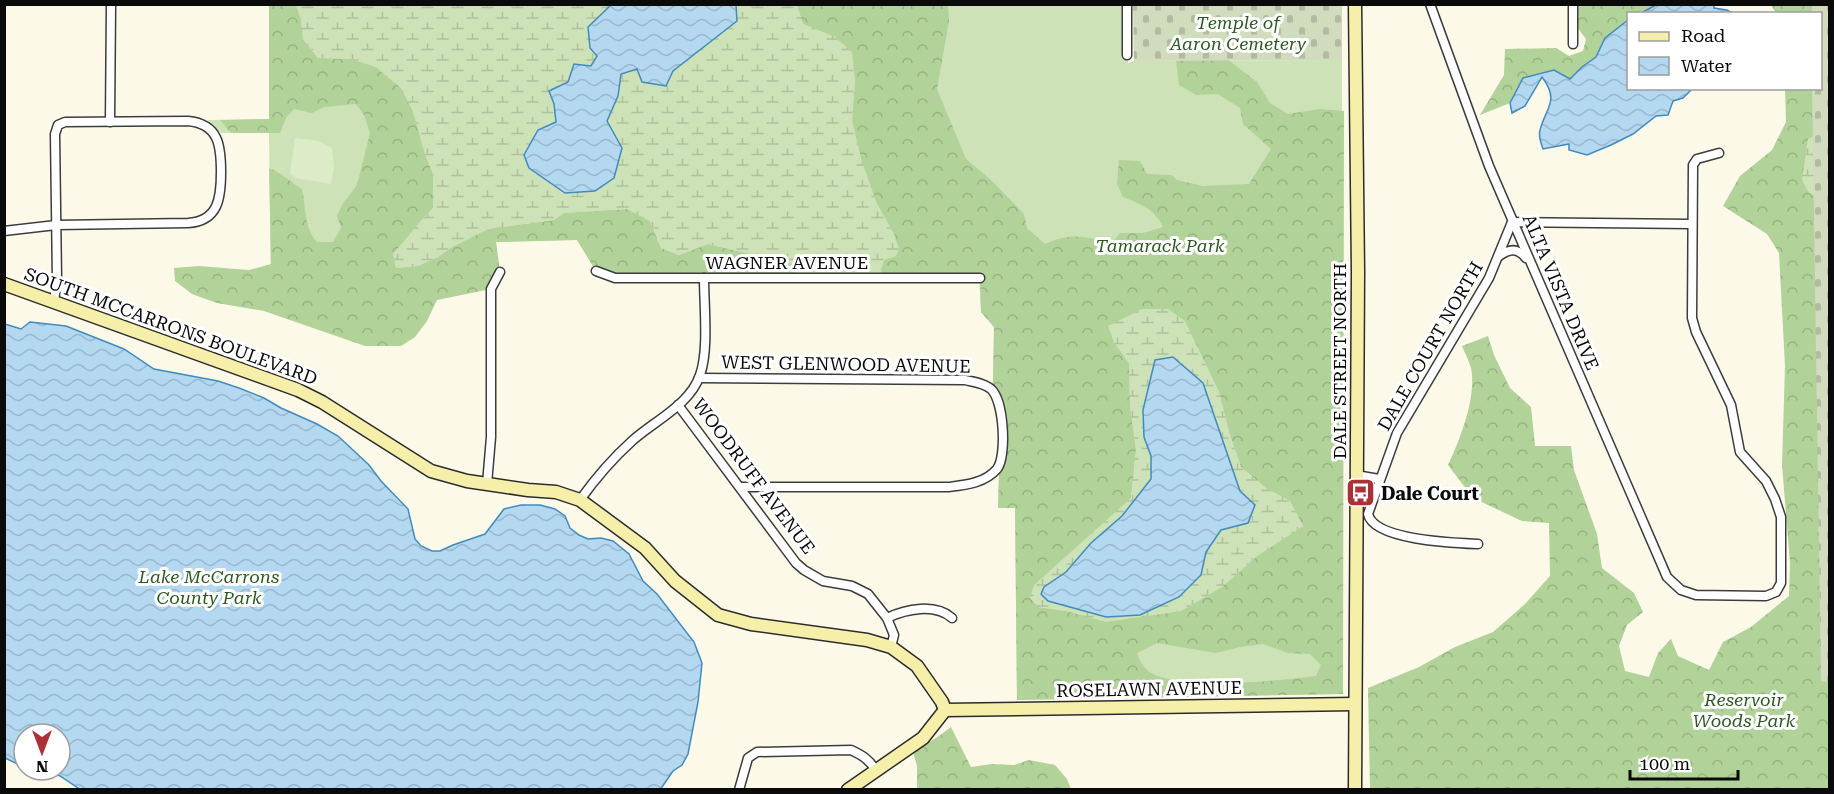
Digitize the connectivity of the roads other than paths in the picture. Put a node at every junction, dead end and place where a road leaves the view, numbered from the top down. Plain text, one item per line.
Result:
1 (111, 4) edge
2 (1127, 4) edge
3 (1355, 4) edge
4 (1430, 4) edge
5 (1573, 4) edge
6 (1573, 44) dead end
7 (1127, 55) dead end
8 (110, 122) junction
9 (1719, 153) dead end
10 (1512, 222) junction
11 (1692, 224) junction
12 (56, 225) junction
13 (4, 231) edge
14 (1499, 256) junction
15 (1529, 260) junction
16 (596, 271) dead end
17 (500, 272) dead end
18 (704, 278) junction
19 (980, 278) dead end
20 (4, 284) edge
21 (54, 301) junction
22 (699, 378) junction
23 (678, 405) junction
24 (1356, 475) junction
25 (1379, 479) junction
26 (488, 484) junction
27 (740, 488) junction
28 (580, 500) junction
29 (1478, 544) dead end
30 (887, 618) junction
31 (952, 618) dead end
32 (891, 646) junction
33 (1354, 704) junction
34 (945, 710) junction
35 (876, 771) junction
36 (739, 789) edge
37 (848, 789) edge
38 (1355, 789) edge

1 - 8 street
2 - 7 street
3 - 24 street, DALE STREET NORTH
4 - 10 street, ALTA VISTA DRIVE
5 - 6 street
8 - 12 street
8 - 12 street
9 - 11 street
10 - 11 street
10 - 14 street, DALE COURT NORTH
10 - 15 street, ALTA VISTA DRIVE
11 - 15 street, ALTA VISTA DRIVE
12 - 13 street
12 - 21 street
14 - 15 street
14 - 25 street, DALE COURT NORTH
16 - 18 street, WAGNER AVENUE
17 - 26 street
18 - 19 street, WAGNER AVENUE
18 - 22 street, WOODRUFF AVENUE
20 - 21 street, SOUTH MCCARRONS BOULEVARD
21 - 26 street, SOUTH MCCARRONS BOULEVARD
22 - 23 street, WOODRUFF AVENUE
22 - 27 street, WEST GLENWOOD AVENUE
23 - 27 street, WOODRUFF AVENUE
23 - 28 street
24 - 25 street
24 - 33 street, DALE STREET NORTH
25 - 29 street, DALE COURT NORTH
26 - 28 street, SOUTH MCCARRONS BOULEVARD
27 - 30 street, WOODRUFF AVENUE
28 - 32 street, SOUTH MCCARRONS BOULEVARD
30 - 31 street
30 - 32 street
32 - 34 street, SOUTH MCCARRONS BOULEVARD
33 - 34 street, ROSELAWN AVENUE
33 - 38 street, DALE STREET NORTH
34 - 35 street
35 - 36 street
35 - 37 street

